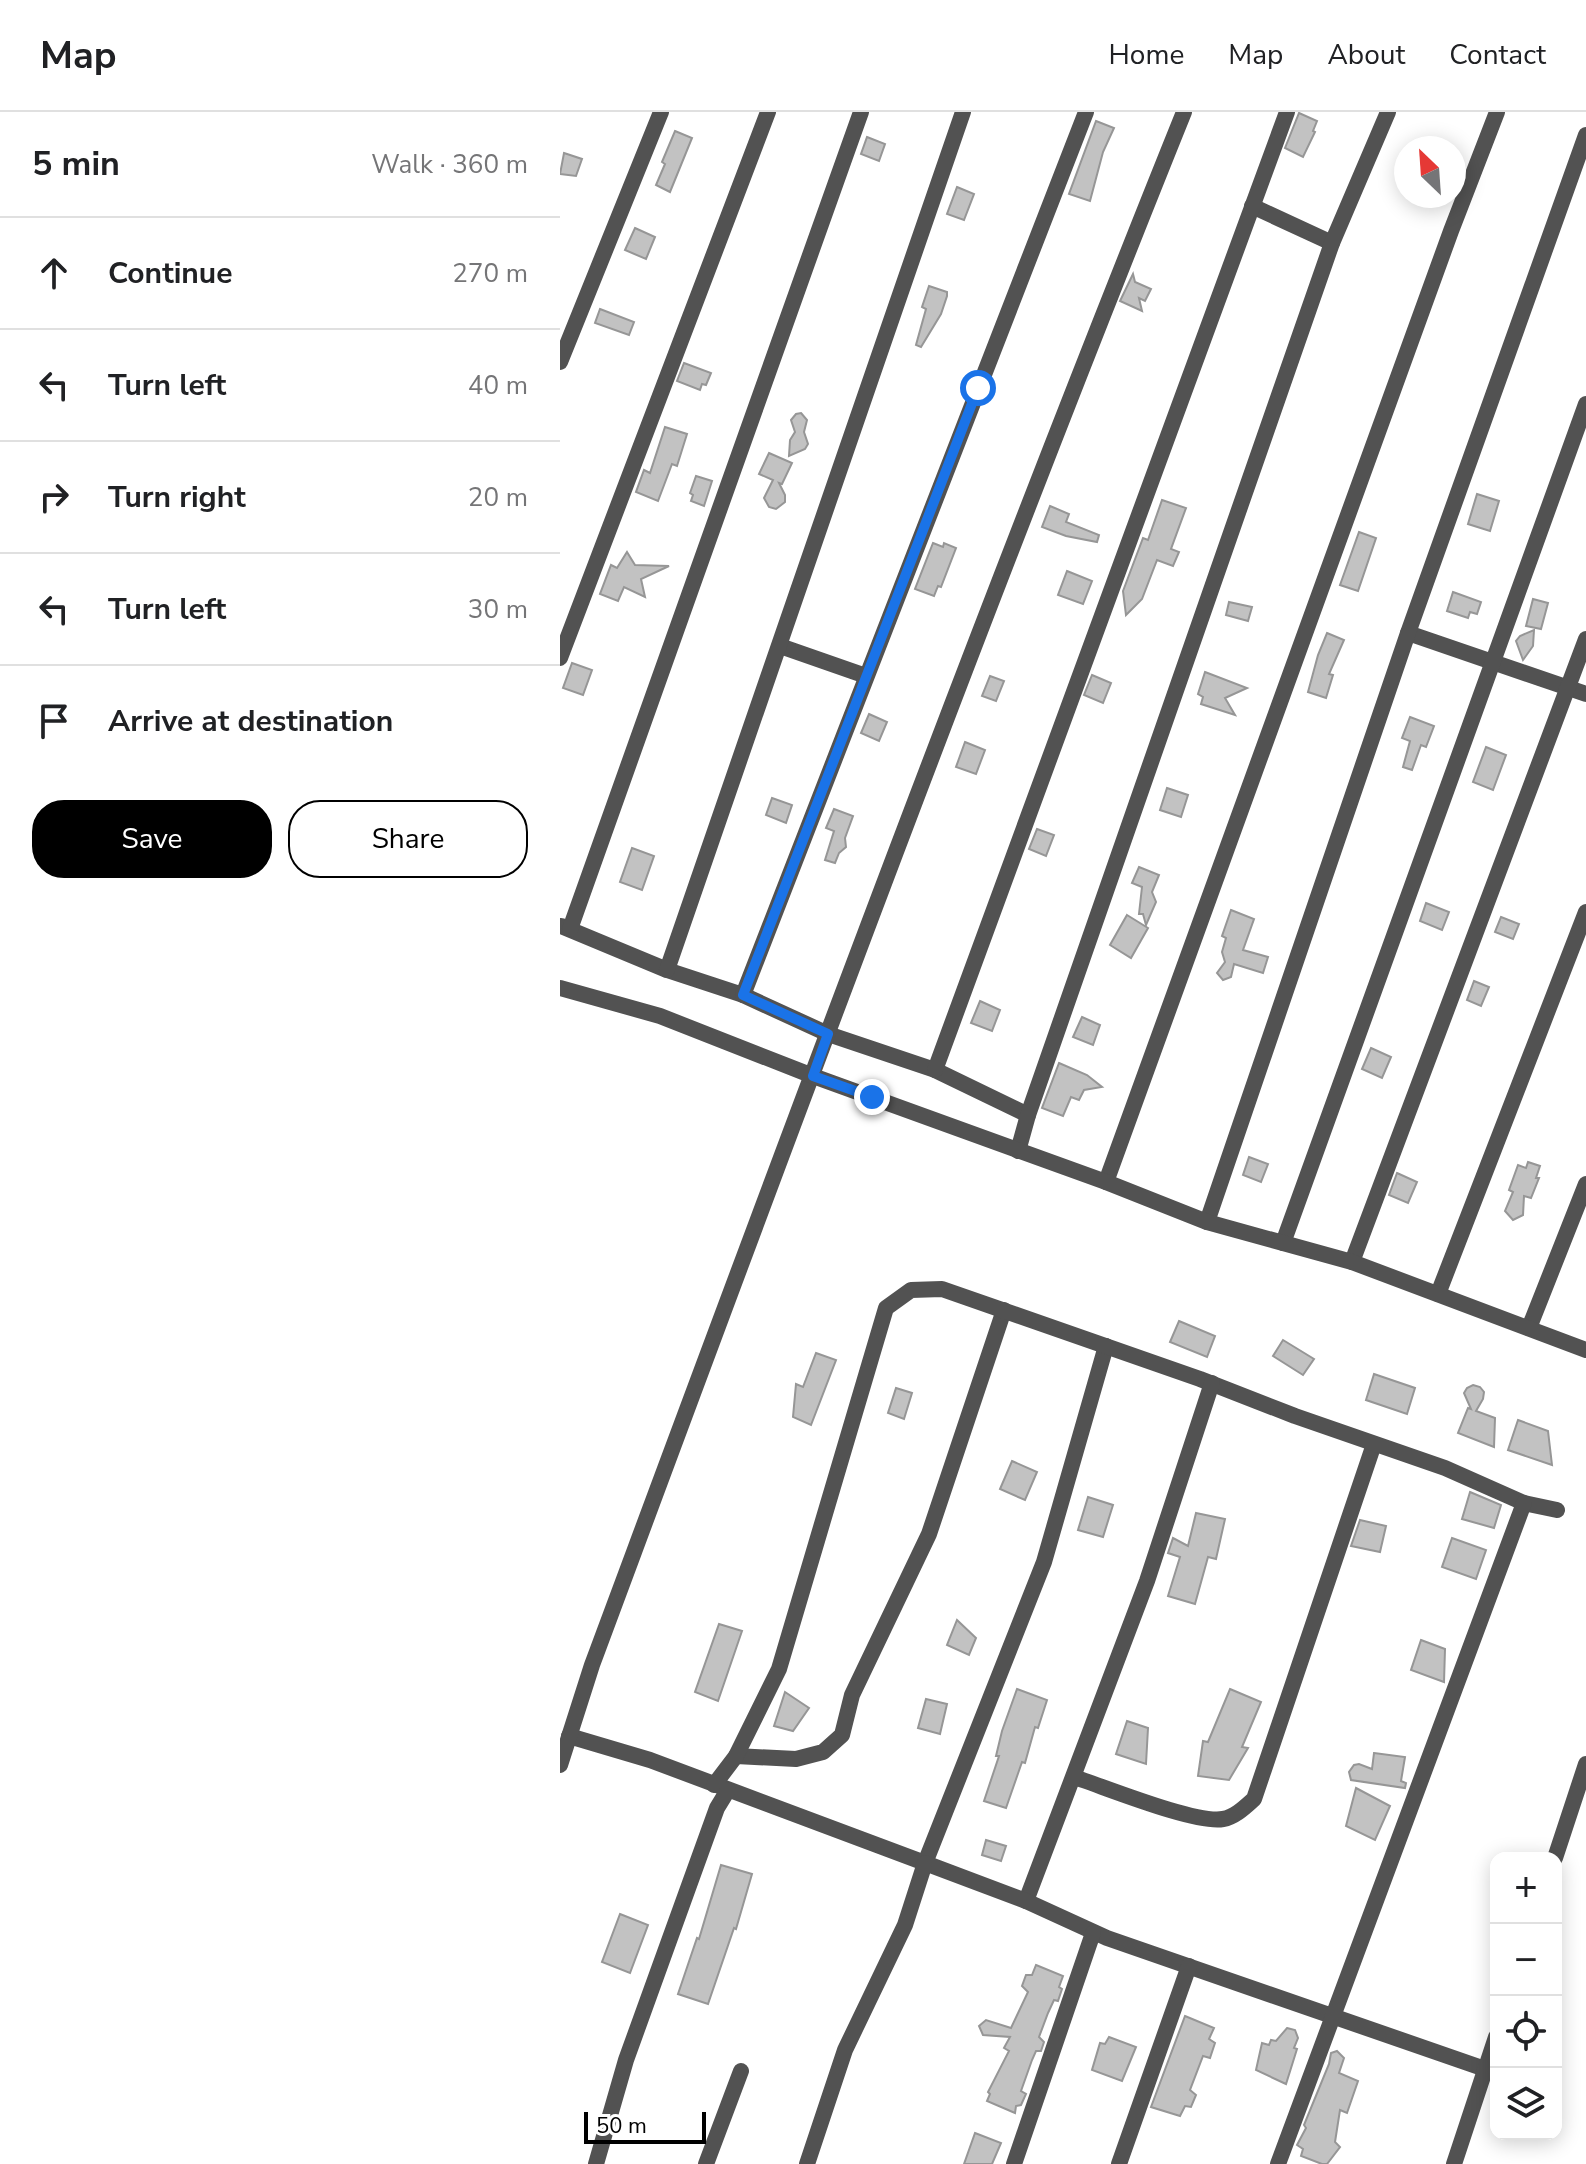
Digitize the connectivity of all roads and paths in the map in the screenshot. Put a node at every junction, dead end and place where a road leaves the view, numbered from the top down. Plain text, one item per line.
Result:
1 (661, 112) edge
2 (768, 112) edge
3 (861, 112) edge
4 (963, 112) edge
5 (1086, 112) edge
6 (1184, 112) edge
7 (1287, 112) edge
8 (1388, 112) edge
9 (1497, 112) edge
10 (1586, 135) edge
11 (1252, 206) junction
12 (1332, 243) junction
13 (560, 362) edge
14 (1586, 404) edge
15 (1408, 633) junction
16 (1586, 639) edge
17 (780, 646) junction
18 (560, 658) edge
19 (1494, 661) junction
20 (866, 676) junction
21 (1568, 687) junction
22 (1586, 694) edge
23 (1586, 912) edge
24 (565, 927) edge
25 (667, 970) junction
26 (560, 988) edge
27 (743, 995) junction
28 (828, 1034) junction
29 (935, 1070) junction
30 (813, 1076) junction
31 (1028, 1115) junction
32 (1018, 1151) junction
33 (1106, 1182) junction
34 (1586, 1184) edge
35 (1207, 1222) junction
36 (1283, 1243) junction
37 (1352, 1262) junction
38 (1438, 1294) junction
39 (1004, 1310) junction
40 (1529, 1328) junction
41 (1106, 1346) junction
42 (1586, 1350) edge
43 (1212, 1383) junction
44 (1374, 1444) junction
45 (1524, 1503) junction
46 (1557, 1510) dead end
47 (560, 1703) edge
48 (578, 1711) junction
49 (569, 1736) junction
50 (736, 1756) junction
51 (1586, 1764) edge
52 (560, 1765) edge
53 (1074, 1777) junction
54 (721, 1788) junction
55 (1557, 1852) edge
56 (925, 1863) junction
57 (1026, 1901) junction
58 (1093, 1933) junction
59 (1189, 1966) junction
60 (1332, 2016) junction
61 (1490, 2054) edge
62 (1485, 2069) junction
63 (741, 2071) dead end
64 (596, 2164) edge
65 (706, 2164) edge
66 (807, 2164) edge
67 (1014, 2164) edge
68 (1119, 2164) edge
69 (1278, 2164) edge
70 (1454, 2164) edge

1 - 13 street
2 - 18 street
3 - 24 street
4 - 17 street
5 - 20 street
6 - 28 street
7 - 11 street
8 - 12 street
9 - 33 street
10 - 15 street
11 - 12 street
11 - 29 street
12 - 31 street
14 - 19 street
15 - 19 street
15 - 35 street
16 - 21 street
17 - 20 street
17 - 25 street
19 - 21 street
19 - 36 street
20 - 27 street
21 - 22 street
21 - 37 street
23 - 38 street
24 - 25 street
25 - 27 street
26 - 30 street
27 - 28 street
28 - 29 street
28 - 30 street
29 - 31 street
30 - 32 street
30 - 48 street
31 - 32 street
32 - 33 street
33 - 35 street
34 - 40 street
35 - 36 street
36 - 37 street
37 - 38 street
38 - 40 street
39 - 41 street
39 - 50 street
39 - 50 street
40 - 42 street
41 - 43 street
41 - 56 street
43 - 44 street
43 - 53 street
44 - 45 street
44 - 53 street
45 - 46 street
45 - 60 street
47 - 48 street
48 - 49 street
49 - 52 street
49 - 54 street
50 - 54 street
51 - 55 street
53 - 57 street
54 - 56 street
54 - 64 street
56 - 57 street
56 - 66 street
57 - 58 street
58 - 59 street
58 - 67 street
59 - 60 street
59 - 68 street
60 - 62 street
60 - 69 street
61 - 62 street
62 - 70 street
63 - 65 street

